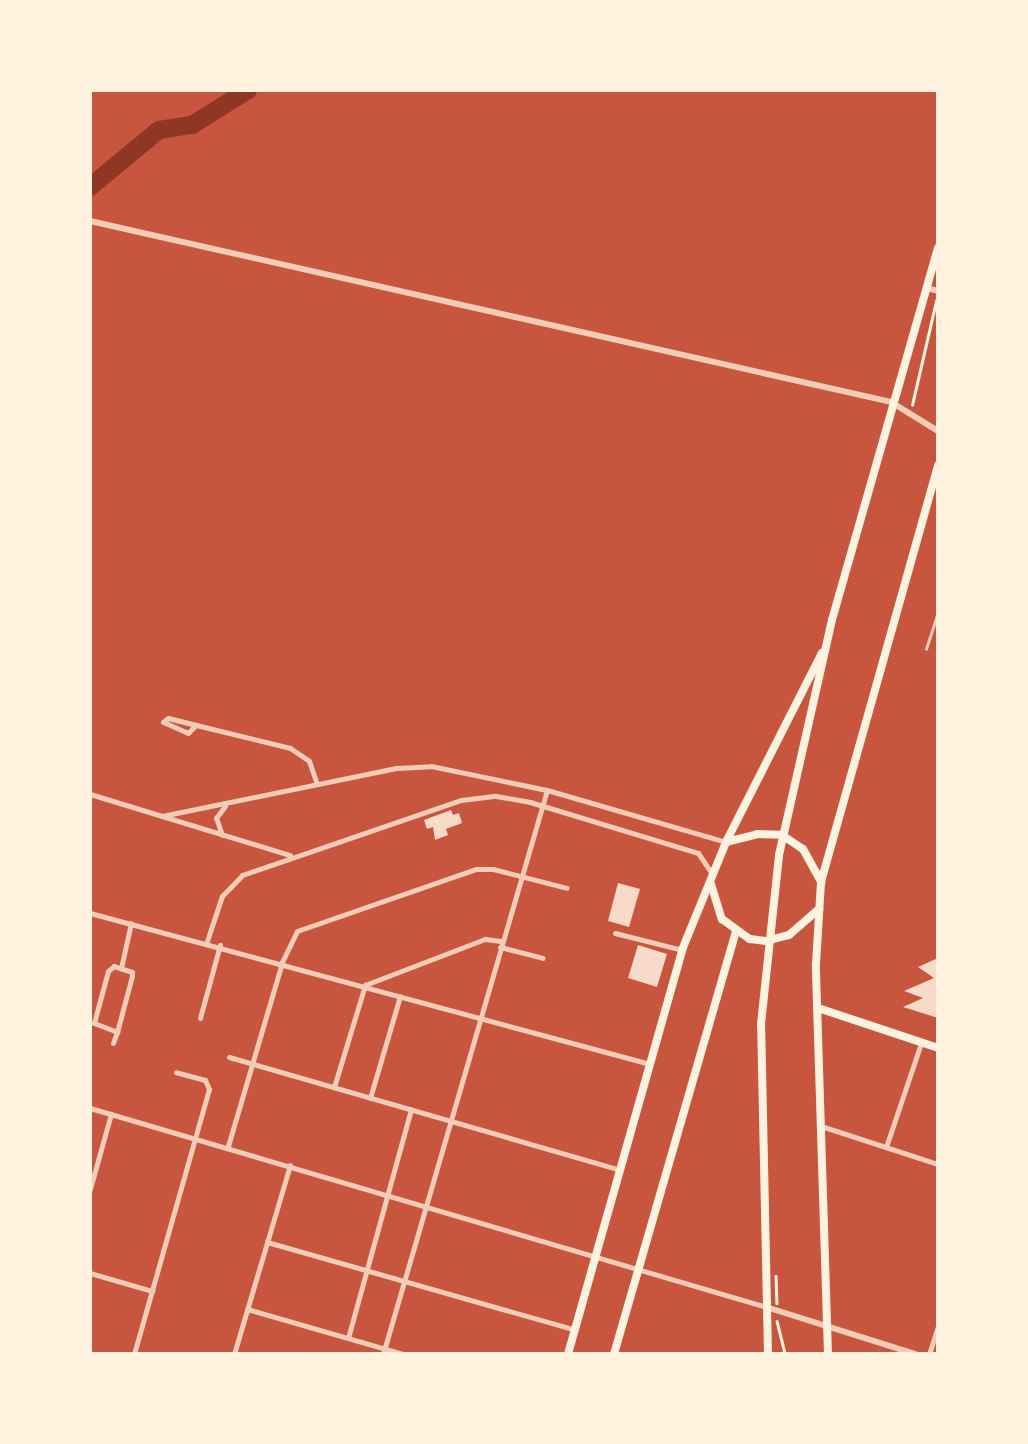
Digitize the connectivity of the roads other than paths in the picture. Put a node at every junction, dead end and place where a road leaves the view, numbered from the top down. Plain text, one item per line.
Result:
1 (90, 221) edge
2 (938, 248) edge
3 (934, 278) edge
4 (927, 288) junction
5 (938, 293) edge
6 (891, 402) junction
7 (938, 431) edge
8 (938, 465) edge
9 (938, 612) edge
10 (824, 650) junction
11 (926, 650) dead end
12 (196, 725) junction
13 (318, 784) junction
14 (547, 790) junction
15 (90, 794) edge
16 (226, 803) junction
17 (542, 807) junction
18 (162, 816) junction
19 (222, 835) junction
20 (782, 835) junction
21 (726, 842) junction
22 (293, 856) junction
23 (712, 874) junction
24 (520, 875) junction
25 (820, 882) junction
26 (566, 888) dead end
27 (818, 909) junction
28 (90, 913) edge
29 (131, 923) junction
30 (736, 932) junction
31 (615, 933) dead end
32 (206, 941) junction
33 (766, 941) junction
34 (501, 944) junction
35 (220, 945) junction
36 (682, 950) junction
37 (543, 958) dead end
38 (282, 962) junction
39 (120, 968) junction
40 (365, 985) junction
41 (400, 996) junction
42 (818, 1008) junction
43 (200, 1018) dead end
44 (479, 1018) junction
45 (116, 1032) junction
46 (921, 1042) junction
47 (113, 1043) dead end
48 (938, 1048) edge
49 (229, 1057) dead end
50 (252, 1064) junction
51 (650, 1064) junction
52 (176, 1072) dead end
53 (334, 1087) junction
54 (370, 1098) junction
55 (90, 1108) edge
56 (411, 1110) junction
57 (111, 1114) junction
58 (451, 1121) junction
59 (821, 1126) junction
60 (197, 1138) junction
61 (228, 1146) junction
62 (886, 1146) junction
63 (938, 1164) edge
64 (290, 1165) junction
65 (621, 1170) junction
66 (90, 1189) edge
67 (388, 1193) junction
68 (428, 1205) junction
69 (267, 1242) junction
70 (596, 1253) junction
71 (639, 1268) junction
72 (367, 1270) junction
73 (90, 1273) edge
74 (405, 1282) junction
75 (152, 1291) junction
76 (766, 1307) junction
77 (247, 1310) junction
78 (828, 1326) junction
79 (938, 1328) edge
80 (575, 1330) junction
81 (348, 1338) junction
82 (384, 1352) edge
83 (134, 1354) edge
84 (234, 1354) edge
85 (402, 1354) edge
86 (568, 1354) edge
87 (614, 1354) edge
88 (768, 1354) edge
89 (828, 1354) edge
90 (915, 1354) edge
91 (930, 1354) edge

1 - 6 street
2 - 3 main road
3 - 4 main road
4 - 5 street
4 - 6 main road
6 - 7 street
6 - 10 main road
8 - 25 main road
9 - 11 lane
10 - 20 main road
10 - 21 main road
12 - 12 street
12 - 13 street
13 - 14 street
13 - 16 street
14 - 17 street
14 - 21 street
15 - 18 street
16 - 18 street
16 - 19 street
17 - 22 street
17 - 23 street
17 - 24 street
18 - 19 street
19 - 22 street
20 - 21 main road
20 - 25 main road
20 - 33 main road
21 - 23 main road
22 - 32 street
23 - 30 main road
23 - 36 main road
24 - 26 street
24 - 34 street
24 - 38 street
25 - 27 main road
27 - 33 main road
27 - 42 main road
28 - 29 street
29 - 32 street
29 - 39 street
30 - 33 main road
30 - 71 main road
31 - 36 street
32 - 35 street
33 - 76 main road
34 - 37 street
34 - 40 street
34 - 44 street
35 - 38 street
35 - 43 street
36 - 51 main road
38 - 40 street
38 - 50 street
39 - 45 street
39 - 45 street
40 - 41 street
40 - 53 street
41 - 44 street
41 - 54 street
42 - 46 main road
42 - 59 main road
44 - 51 street
44 - 58 street
45 - 47 street
46 - 48 main road
46 - 62 street
49 - 50 street
50 - 53 street
50 - 61 street
51 - 65 main road
52 - 60 street
53 - 54 street
54 - 56 street
55 - 57 street
56 - 58 street
56 - 67 street
57 - 60 street
57 - 66 street
58 - 65 street
58 - 68 street
59 - 62 street
59 - 78 main road
60 - 61 street
60 - 75 street
61 - 64 street
62 - 63 street
64 - 67 street
64 - 69 street
65 - 70 main road
67 - 68 street
67 - 72 street
68 - 70 street
68 - 74 street
69 - 72 street
69 - 77 street
70 - 71 street
70 - 80 main road
71 - 76 street
71 - 87 main road
72 - 74 street
72 - 81 street
73 - 75 street
74 - 80 street
74 - 82 street
75 - 83 street
76 - 78 street
76 - 88 main road
77 - 81 street
77 - 84 street
78 - 89 main road
78 - 90 street
79 - 91 street
80 - 86 main road
81 - 82 street
82 - 85 street

